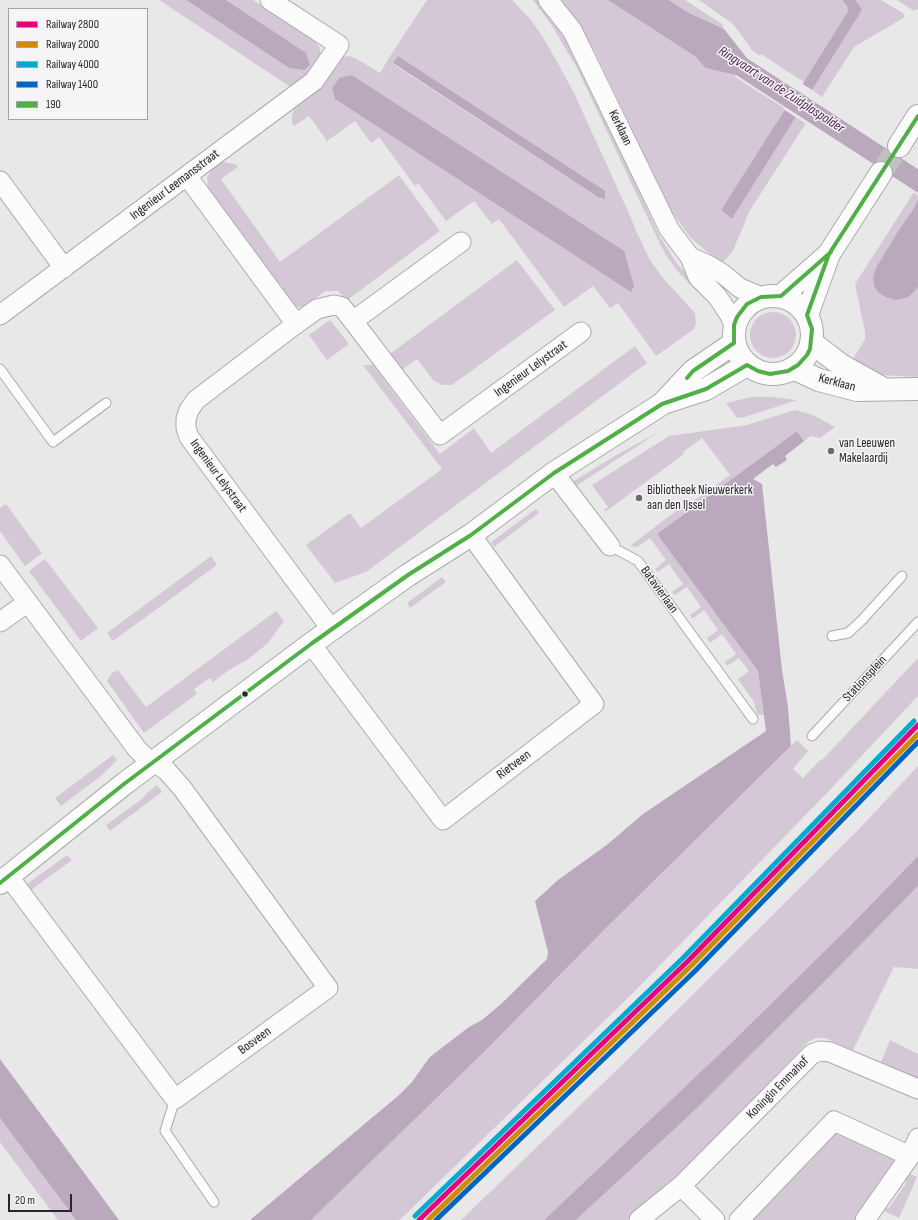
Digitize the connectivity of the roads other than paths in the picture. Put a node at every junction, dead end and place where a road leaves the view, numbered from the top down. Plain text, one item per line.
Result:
1 (270, 0) edge
2 (548, 0) edge
3 (918, 116) edge
4 (899, 146) tunnel mouth
5 (881, 173) tunnel mouth
6 (187, 176) junction
7 (0, 181) edge
8 (462, 242) dead end
9 (829, 254) junction
10 (690, 257) junction
11 (64, 268) junction
12 (771, 296) junction
13 (0, 315) edge
14 (807, 315) junction
15 (353, 321) junction
16 (296, 324) junction
17 (582, 332) dead end
18 (734, 334) junction
19 (811, 342) junction
20 (748, 365) junction
21 (793, 368) junction
22 (0, 369) edge
23 (918, 388) edge
24 (883, 389) junction
25 (106, 403) dead end
26 (662, 404) junction
27 (554, 473) junction
28 (471, 535) junction
29 (610, 546) joint
30 (0, 565) edge
31 (902, 576) dead end
32 (28, 602) junction
33 (0, 622) edge
34 (918, 622) edge
35 (332, 630) junction
36 (832, 636) dead end
37 (311, 644) junction
38 (753, 719) dead end
39 (812, 736) dead end
40 (153, 762) junction
41 (4, 880) edge
42 (918, 1089) edge
43 (175, 1099) junction
44 (918, 1138) edge
45 (910, 1156) junction
46 (681, 1186) junction
47 (214, 1202) dead end
48 (639, 1220) edge
49 (715, 1220) edge
50 (739, 1220) edge
51 (865, 1220) edge

1 - 6 street, Ingenieur Leemansstraat
2 - 10 street, Kerklaan
3 - 4 street
5 - 9 street
6 - 11 street, Ingenieur Leemansstraat
6 - 16 street
7 - 11 street
8 - 15 street
9 - 12 street
9 - 14 street
10 - 12 street, Kerklaan
10 - 18 street, Kerklaan
11 - 13 street, Ingenieur Leemansstraat
12 - 14 street
12 - 18 street
14 - 19 street
15 - 16 street, Ingenieur Lelystraat
15 - 17 street, Ingenieur Lelystraat
16 - 35 street, Ingenieur Lelystraat
18 - 20 street
18 - 26 street
19 - 21 street
19 - 24 street, Kerklaan
20 - 21 street
20 - 26 street
21 - 24 street, Kerklaan
22 - 25 lane
23 - 24 street, Kerklaan
26 - 27 street
27 - 28 street
27 - 29 street, Batavierlaan
28 - 35 street
28 - 37 street, Rietveen
29 - 38 lane, Batavierlaan
30 - 32 street
31 - 36 lane
32 - 33 street
32 - 40 street
34 - 39 lane, Stationsplein
35 - 37 street
37 - 40 street
40 - 41 street
40 - 43 street, Bosveen
41 - 43 street
42 - 46 street, Koningin Emmahof
43 - 47 lane
44 - 45 street
45 - 50 street
45 - 51 street
46 - 48 street, Koningin Emmahof
46 - 49 street

